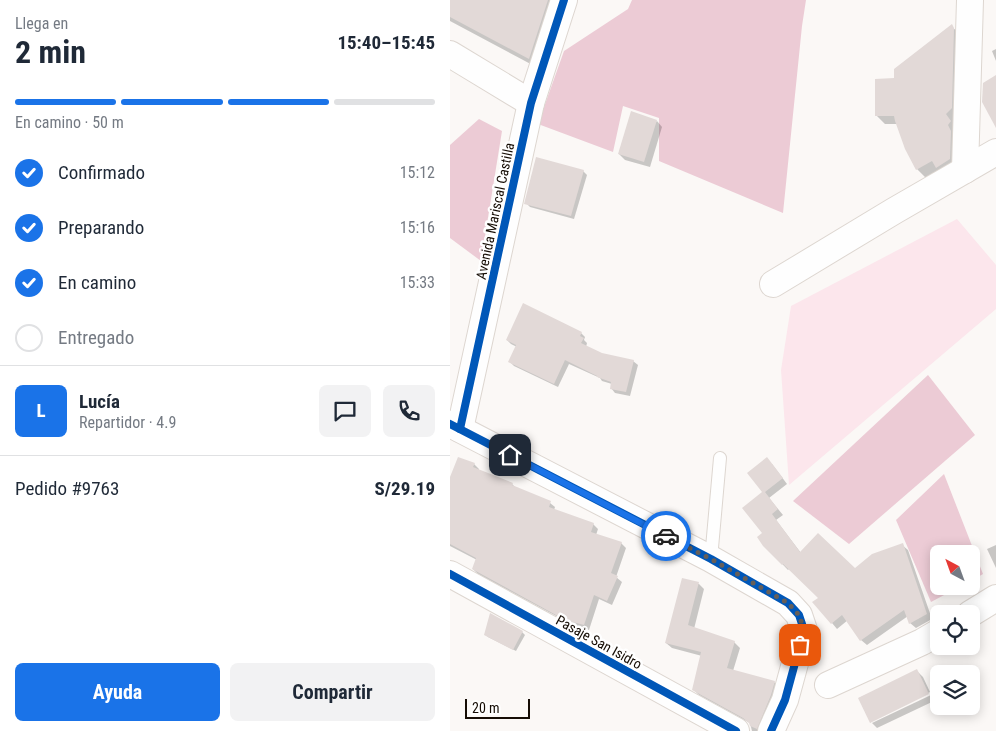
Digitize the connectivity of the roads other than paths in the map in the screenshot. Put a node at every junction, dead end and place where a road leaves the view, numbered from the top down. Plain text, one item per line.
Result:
1 (564, 0) edge
2 (970, 0) edge
3 (450, 54) edge
4 (531, 103) junction
5 (996, 152) edge
6 (965, 170) junction
7 (773, 284) dead end
8 (455, 427) edge
9 (720, 458) dead end
10 (711, 559) junction
11 (450, 574) edge
12 (996, 598) edge
13 (980, 608) edge
14 (930, 637) edge
15 (828, 685) dead end
16 (736, 731) edge
17 (772, 731) edge

1 - 4 street, Avenida Mariscal Castilla
2 - 6 street
3 - 4 street
4 - 8 street, Avenida Mariscal Castilla
5 - 6 street
6 - 7 street
8 - 10 street
9 - 10 lane
10 - 17 street
11 - 16 street, Pasaje San Isidro
12 - 13 street
14 - 15 street

